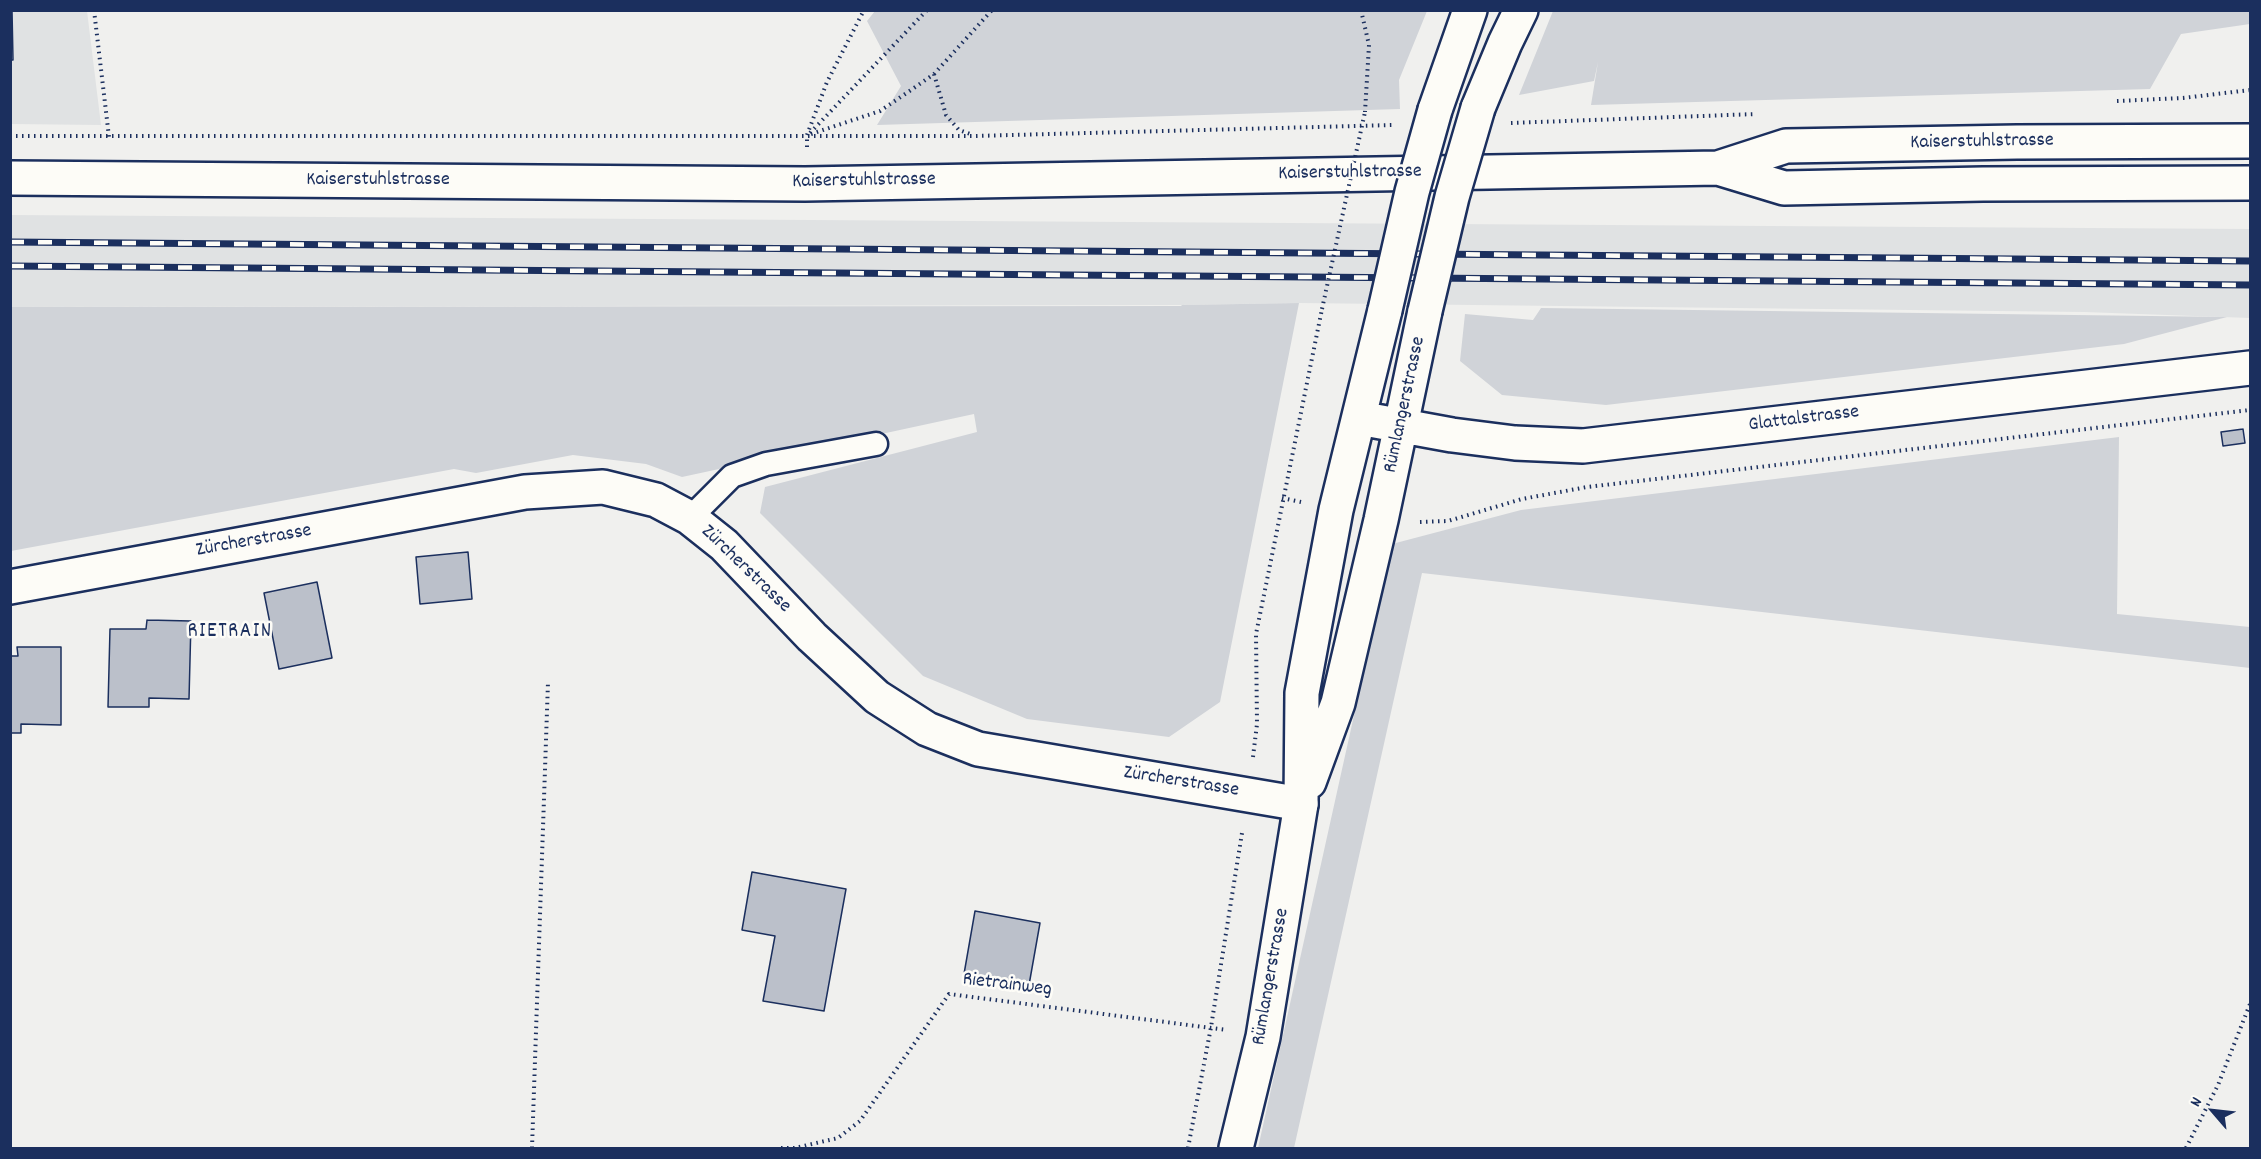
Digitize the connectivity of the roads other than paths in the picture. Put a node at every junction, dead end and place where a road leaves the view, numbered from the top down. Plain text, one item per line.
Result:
1 (1470, 10) edge
2 (1521, 10) edge
3 (2250, 141) edge
4 (1718, 168) junction
5 (10, 178) edge
6 (2250, 183) edge
7 (2250, 369) edge
8 (1359, 418) junction
9 (1401, 426) junction
10 (876, 444) dead end
11 (690, 518) junction
12 (10, 587) edge
13 (1301, 804) junction
14 (1236, 1149) edge

1 - 8 street, Rümlangerstrasse, bridge
2 - 9 street, Rümlangerstrasse, bridge
3 - 4 street, Kaiserstuhlstrasse
4 - 5 street, Kaiserstuhlstrasse
4 - 6 street, Kaiserstuhlstrasse
7 - 9 street, Glattalstrasse
8 - 9 street, Glattalstrasse
8 - 13 street, Rümlangerstrasse
9 - 13 street, Rümlangerstrasse
10 - 11 lane
11 - 12 street, Zürcherstrasse
11 - 13 street, Zürcherstrasse
13 - 14 street, Rümlangerstrasse

